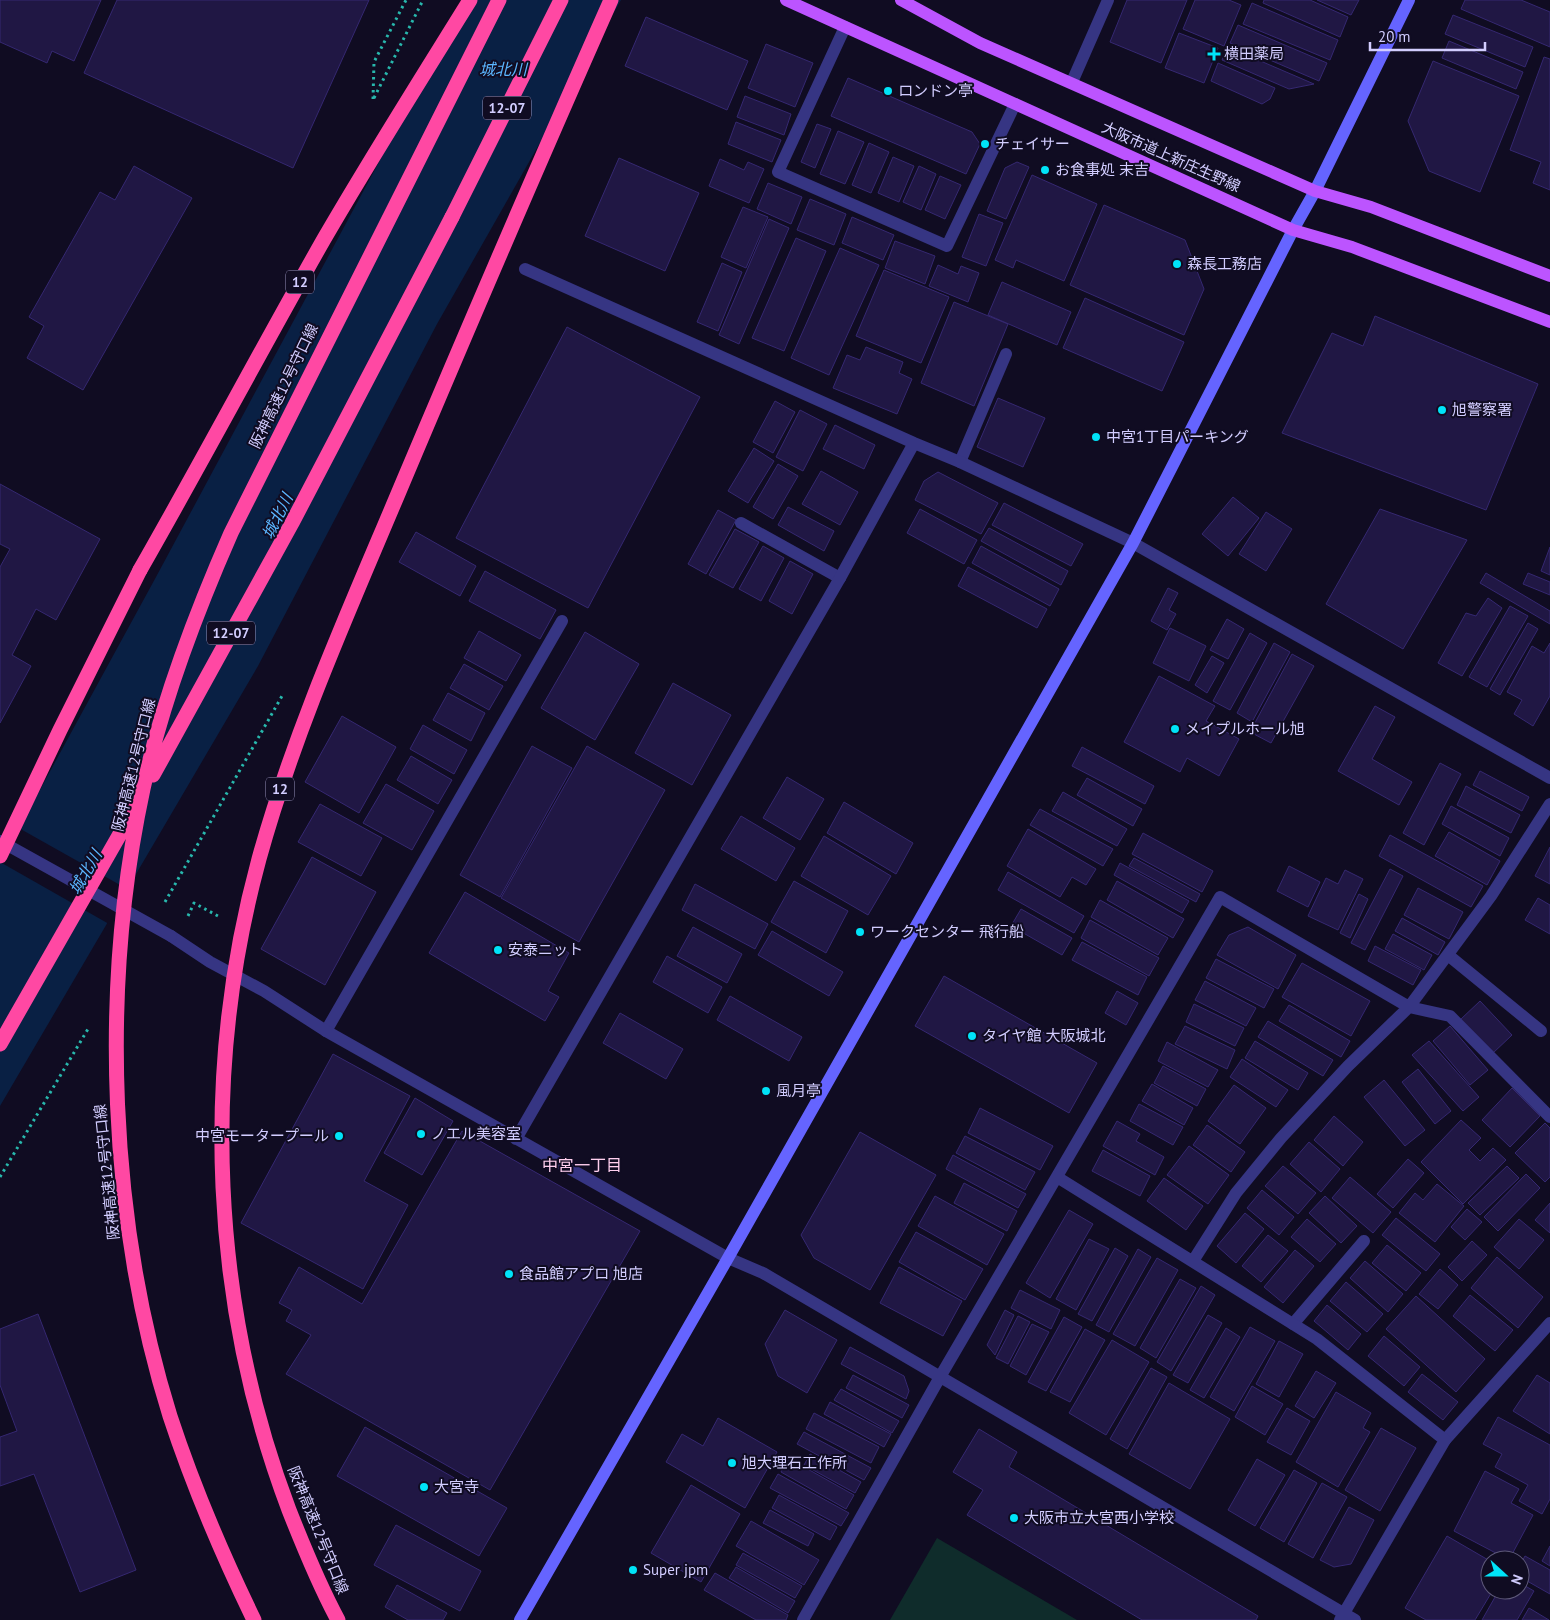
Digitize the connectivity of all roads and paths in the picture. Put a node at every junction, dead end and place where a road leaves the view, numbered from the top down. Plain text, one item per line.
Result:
1 (406, 0) edge
2 (470, 0) edge
3 (499, 0) edge
4 (561, 0) edge
5 (611, 0) edge
6 (786, 0) edge
7 (901, 0) edge
8 (1108, 0) edge
9 (1409, 0) edge
10 (845, 27) junction
11 (1072, 82) junction
12 (372, 100) dead end
13 (1016, 104) junction
14 (1315, 191) junction
15 (1293, 230) junction
16 (525, 269) dead end
17 (1550, 276) edge
18 (1550, 322) edge
19 (1006, 354) dead end
20 (914, 443) junction
21 (960, 462) junction
22 (741, 523) dead end
23 (1133, 543) junction
24 (840, 578) junction
25 (562, 621) dead end
26 (1550, 778) edge
27 (1550, 804) edge
28 (0, 841) edge
29 (0, 856) edge
30 (1448, 955) junction
31 (1409, 1007) junction
32 (326, 1031) junction
33 (1540, 1031) dead end
34 (0, 1044) edge
35 (1550, 1117) edge
36 (516, 1139) junction
37 (1057, 1177) junction
38 (1364, 1241) dead end
39 (728, 1258) junction
40 (1193, 1261) junction
41 (1550, 1322) edge
42 (1293, 1324) junction
43 (940, 1377) junction
44 (1445, 1440) junction
45 (1346, 1618) edge
46 (254, 1620) edge
47 (338, 1620) edge
48 (520, 1620) edge
49 (803, 1620) edge

1 - 12 path
2 - 29 highway, 12, bridge
3 - 46 highway, 阪神高速12号守口線, bridge
4 - 34 highway, 12-07, bridge
5 - 47 highway, 阪神高速12号守口線 / 12, bridge
6 - 10 main road, 大阪市道上新庄生野線
7 - 11 main road, 大阪市道上新庄生野線
8 - 11 street
9 - 14 street
10 - 13 main road, 大阪市道上新庄生野線
10 - 13 street
11 - 14 main road, 大阪市道上新庄生野線
13 - 15 main road, 大阪市道上新庄生野線
14 - 15 street
14 - 17 main road, 大阪市道上新庄生野線
15 - 18 main road, 大阪市道上新庄生野線
15 - 23 street
16 - 20 street
19 - 21 street
20 - 21 street
20 - 24 street
21 - 23 street
22 - 24 street
23 - 26 street
23 - 39 street
24 - 36 street
25 - 32 street
27 - 30 street
28 - 32 street, bridge
30 - 31 street
30 - 33 street
31 - 35 street
31 - 37 street
31 - 40 street
32 - 36 street
36 - 39 street
37 - 40 street
37 - 43 street
38 - 42 street
39 - 43 street
39 - 48 street
40 - 42 street
41 - 44 street
42 - 44 street
43 - 45 street
43 - 49 street
44 - 45 street

